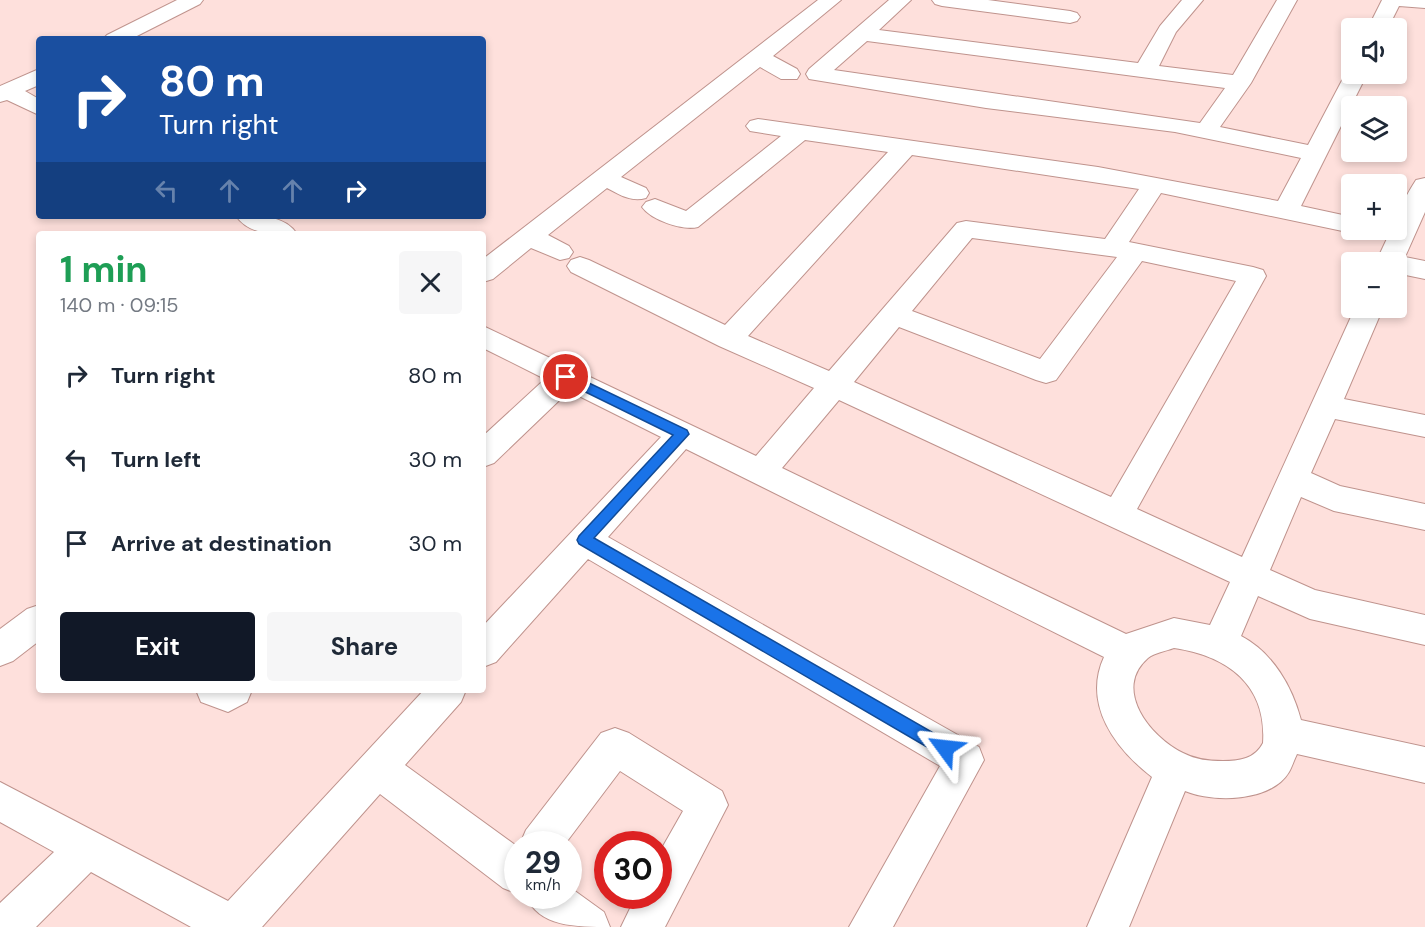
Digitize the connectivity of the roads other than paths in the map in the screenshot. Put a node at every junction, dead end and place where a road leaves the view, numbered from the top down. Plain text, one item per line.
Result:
1 (193, 0) edge
2 (831, 0) edge
3 (902, 0) edge
4 (942, 0) edge
5 (1086, 0) edge
6 (1193, 0) edge
7 (1287, 0) edge
8 (1395, 0) edge
9 (1425, 3) edge
10 (1384, 18) edge
11 (862, 34) junction
12 (120, 36) edge
13 (1056, 37) junction
14 (758, 57) junction
15 (1145, 71) junction
16 (789, 74) dead end
17 (36, 77) edge
18 (1240, 83) junction
19 (1351, 84) edge
20 (4, 93) edge
21 (36, 107) edge
22 (758, 126) dead end
23 (1206, 132) junction
24 (798, 134) junction
25 (905, 148) junction
26 (1315, 154) junction
27 (604, 178) junction
28 (1155, 184) junction
29 (1423, 193) edge
30 (1286, 211) junction
31 (255, 219) edge
32 (1341, 223) edge
33 (278, 231) edge
34 (530, 237) junction
35 (1124, 250) junction
36 (1390, 252) edge
37 (1407, 266) edge
38 (1425, 270) edge
39 (486, 271) edge
40 (894, 314) junction
41 (1365, 318) edge
42 (486, 337) edge
43 (729, 339) junction
44 (566, 377) junction
45 (833, 385) junction
46 (1325, 406) junction
47 (1425, 426) edge
48 (682, 434) junction
49 (486, 452) edge
50 (761, 472) junction
51 (1293, 479) junction
52 (1117, 515) junction
53 (1425, 517) edge
54 (584, 540) junction
55 (1251, 575) junction
56 (36, 622) edge
57 (1425, 630) edge
58 (1220, 643) junction
59 (486, 648) edge
60 (0, 650) edge
61 (1128, 652) junction
62 (445, 693) edge
63 (1284, 734) junction
64 (1425, 765) edge
65 (377, 768) junction
66 (1174, 771) junction
67 (0, 801) edge
68 (550, 831) edge
69 (87, 848) junction
70 (504, 863) edge
71 (565, 909) edge
72 (6, 927) edge
73 (233, 927) edge
74 (589, 927) edge
75 (642, 927) edge
76 (870, 927) edge
77 (1108, 927) edge

1 - 12 street
2 - 14 street
3 - 11 street
4 - 13 street
5 - 13 street
6 - 15 street
7 - 18 street
8 - 9 street
8 - 10 street
11 - 13 street
11 - 23 street
13 - 15 street
14 - 16 street
14 - 27 street
15 - 18 street
17 - 20 street
18 - 23 street
19 - 26 street
20 - 21 street
22 - 24 street
23 - 26 street
24 - 25 street
24 - 27 street
25 - 28 street
25 - 43 street
26 - 30 street
27 - 34 street
28 - 30 street
28 - 35 street
29 - 36 street
30 - 32 street
31 - 33 street
34 - 39 street
34 - 43 street
35 - 40 street
35 - 40 street
35 - 52 street
37 - 38 street
40 - 45 street
41 - 46 street
42 - 44 street
43 - 45 street
44 - 48 street
44 - 49 street
45 - 50 street
45 - 52 street
46 - 47 street
46 - 51 street
48 - 50 street
48 - 54 street
50 - 61 street
51 - 53 street
51 - 55 street
52 - 55 street
54 - 59 street
54 - 76 street
55 - 57 street
55 - 58 street
56 - 60 street
58 - 61 street
58 - 63 street
61 - 66 street
62 - 65 street
63 - 64 street
63 - 66 street
65 - 70 street
65 - 73 street
66 - 77 street
67 - 69 street
68 - 75 street
69 - 72 street
69 - 73 street
71 - 74 street

